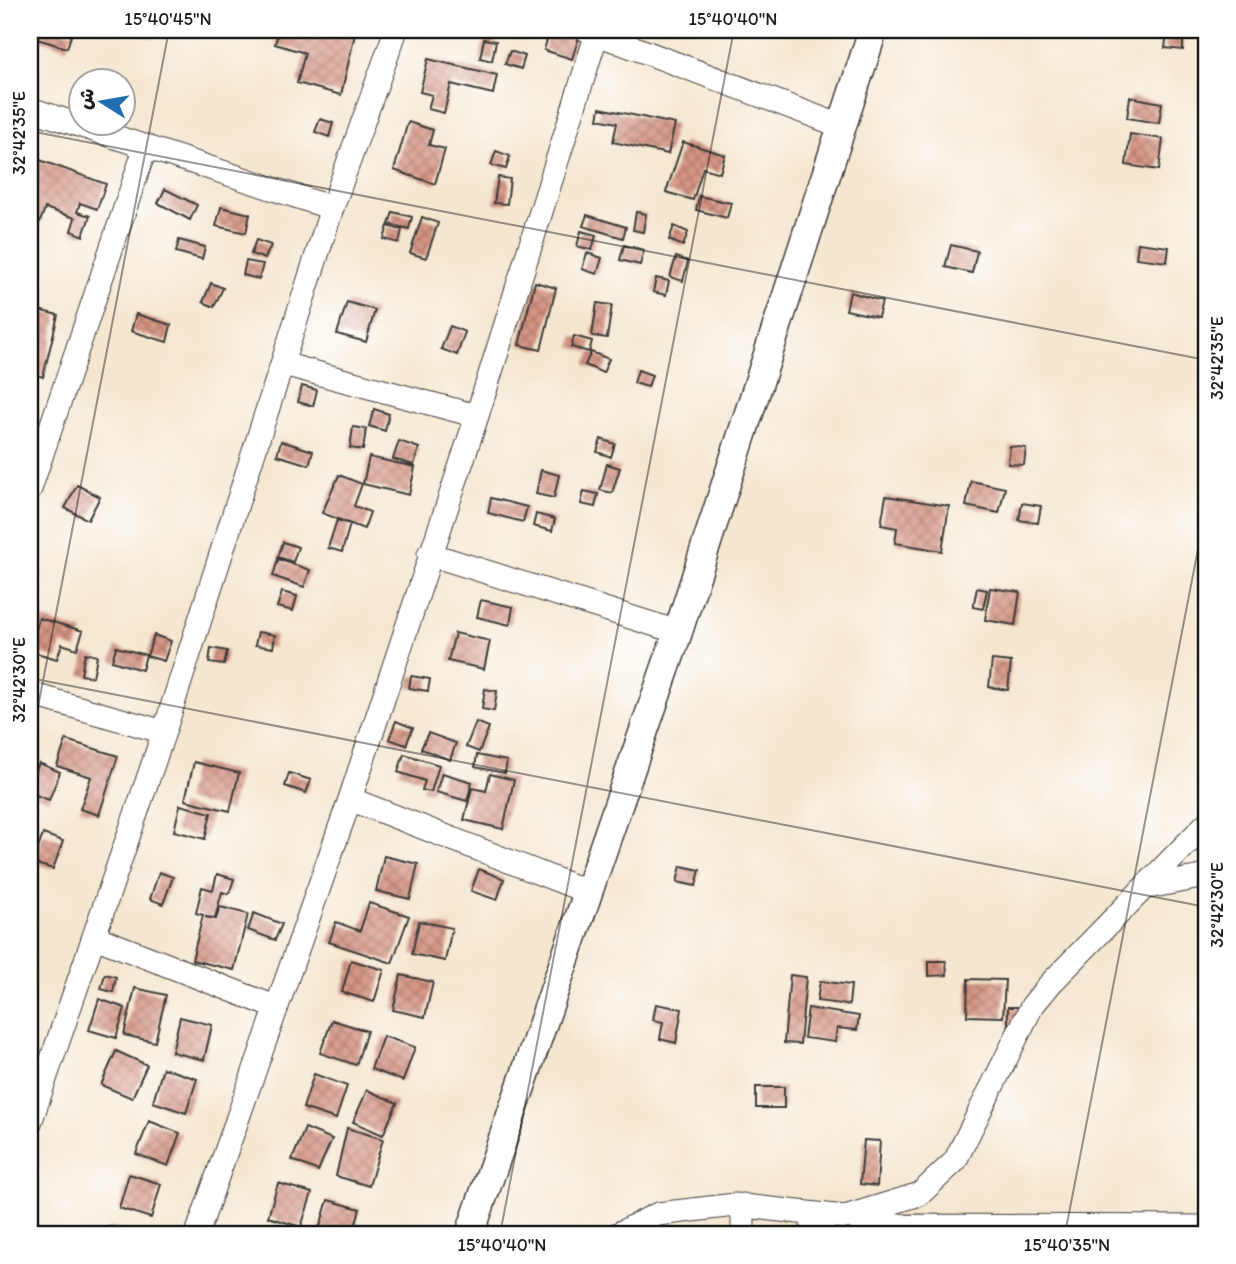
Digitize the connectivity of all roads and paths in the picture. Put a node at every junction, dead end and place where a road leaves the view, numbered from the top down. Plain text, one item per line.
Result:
1 (396, 30) edge
2 (873, 30) edge
3 (594, 31) edge
4 (30, 109) edge
5 (841, 126) junction
6 (146, 146) junction
7 (331, 208) junction
8 (283, 364) junction
9 (477, 416) junction
10 (30, 489) edge
11 (429, 554) junction
12 (678, 632) junction
13 (30, 694) edge
14 (164, 732) junction
15 (350, 799) junction
16 (1206, 824) edge
17 (1206, 876) edge
18 (1147, 887) junction
19 (589, 892) junction
20 (95, 937) junction
21 (275, 1007) junction
22 (30, 1120) edge
23 (743, 1205) junction
24 (845, 1217) junction
25 (815, 1227) edge
26 (1206, 1227) edge
27 (624, 1232) edge
28 (197, 1234) edge
29 (470, 1234) edge
30 (743, 1234) edge

1 - 7 street
2 - 5 street
3 - 5 street
3 - 9 street
4 - 6 street
5 - 12 street
6 - 7 street
6 - 10 street
7 - 8 street
8 - 9 street
8 - 14 street
9 - 11 street
11 - 12 street
11 - 15 street
12 - 19 street
13 - 14 street
14 - 20 street
15 - 19 street
15 - 21 street
16 - 18 street
17 - 18 street
18 - 24 street
19 - 29 street
20 - 21 street
20 - 22 street
21 - 28 street
23 - 25 street
23 - 27 street
23 - 30 street
24 - 25 street
24 - 26 street

